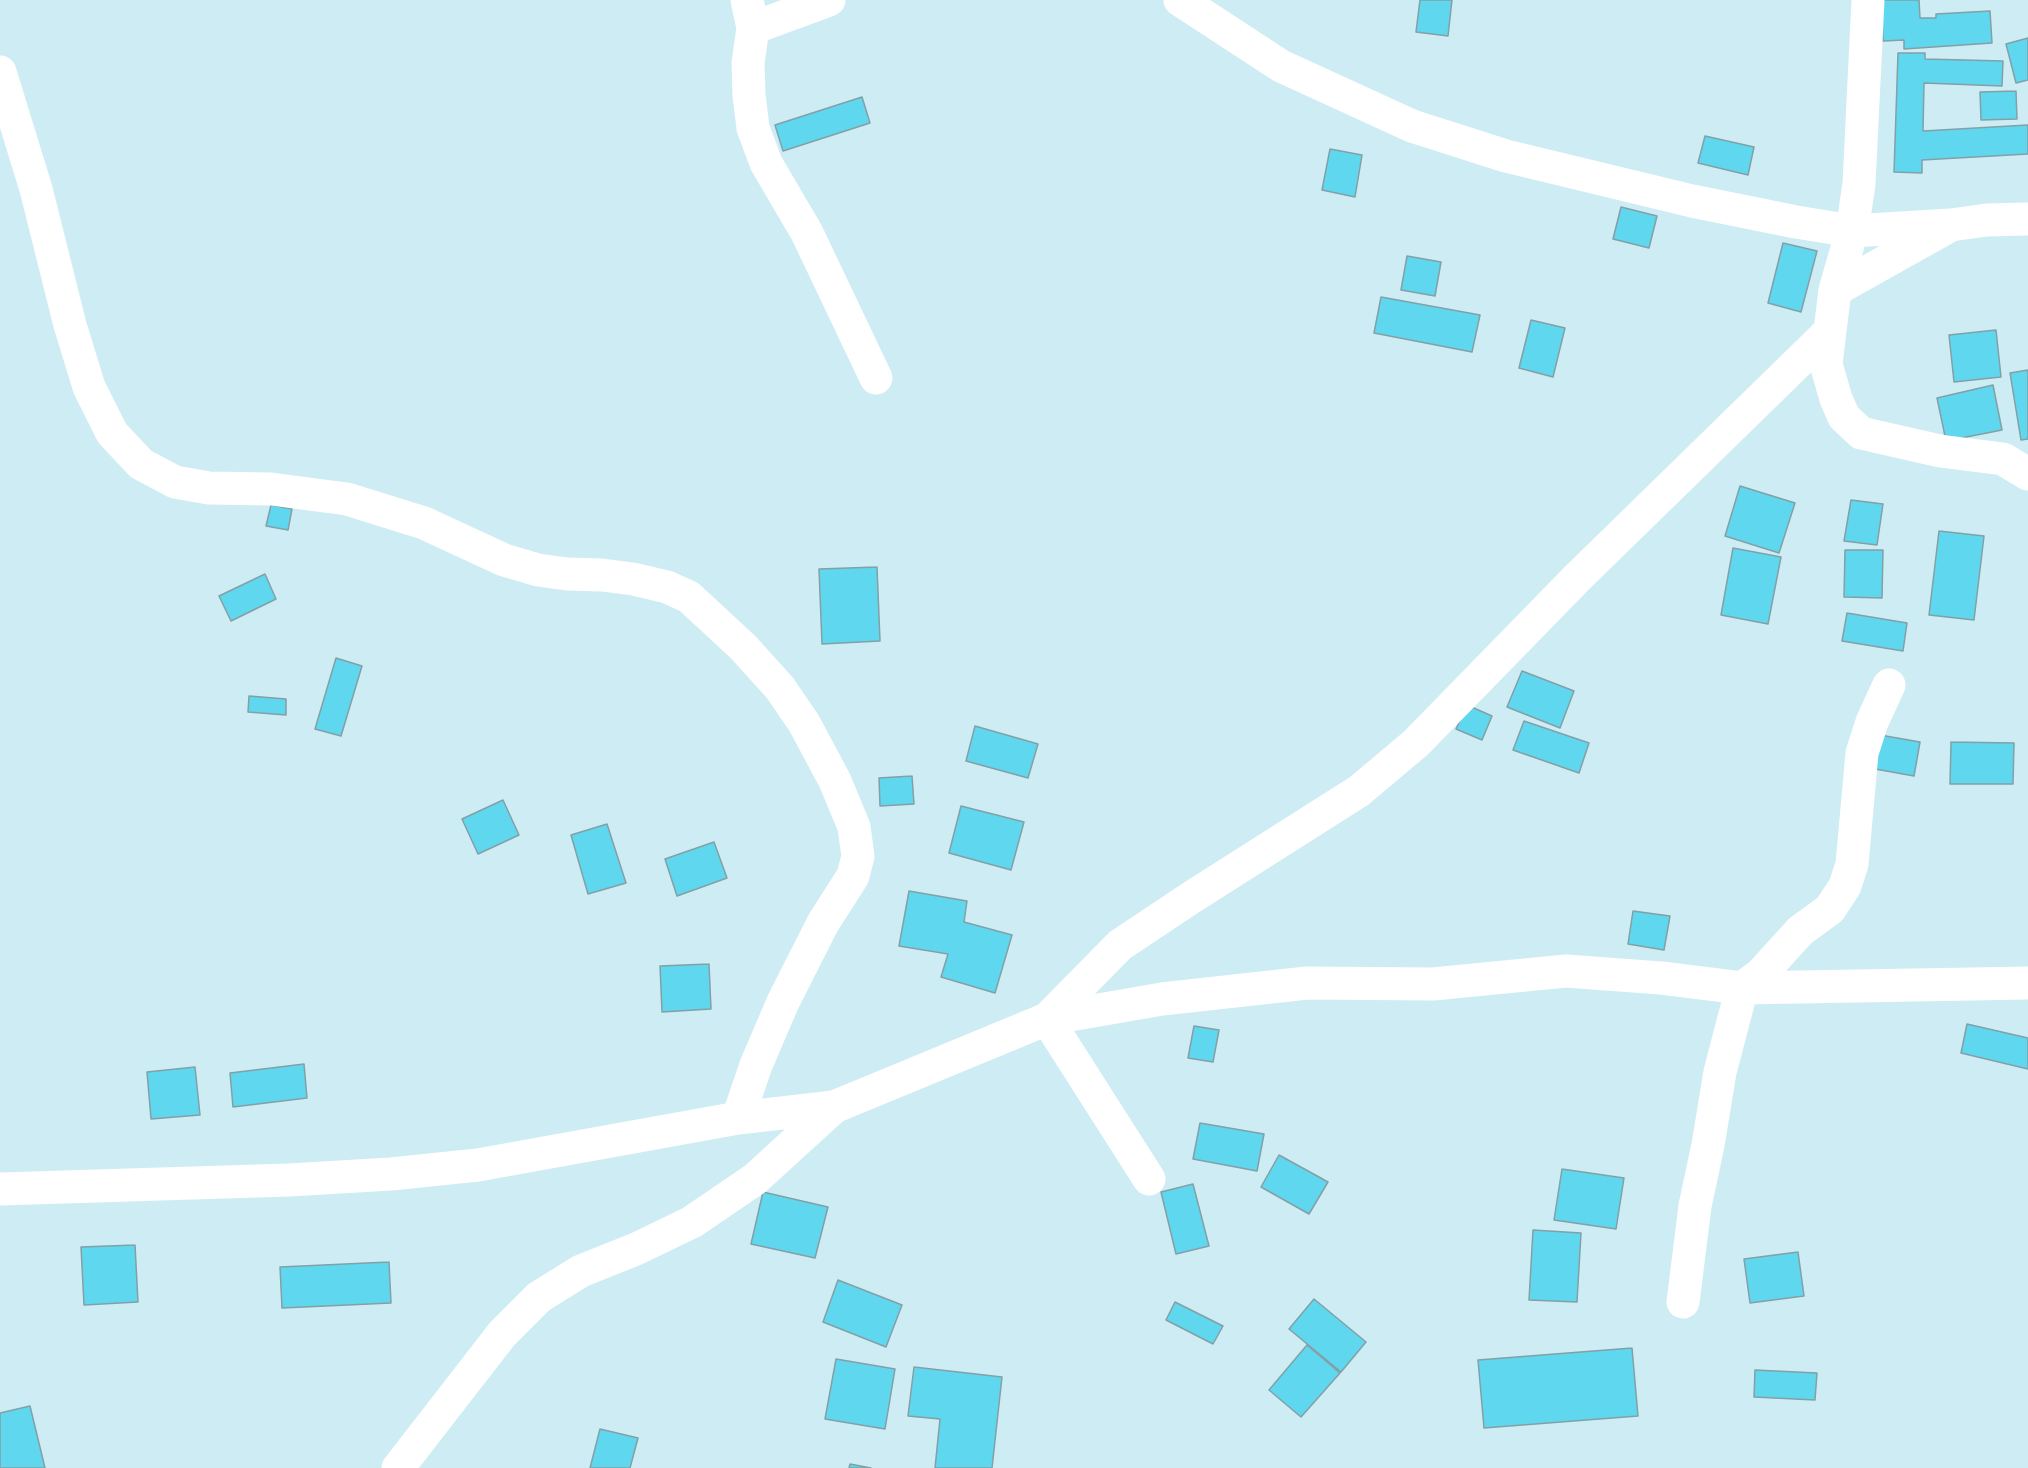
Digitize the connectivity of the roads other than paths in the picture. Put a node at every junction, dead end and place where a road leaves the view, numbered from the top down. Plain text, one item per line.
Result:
1 (829, 0) edge
2 (1180, 0) edge
3 (1868, 0) edge
4 (750, 14) edge
5 (0, 72) edge
6 (2028, 219) edge
7 (1950, 225) junction
8 (1852, 231) junction
9 (1835, 290) junction
10 (1828, 333) junction
11 (876, 378) dead end
12 (2028, 474) edge
13 (1888, 685) dead end
14 (2028, 983) edge
15 (1742, 988) junction
16 (1047, 1019) junction
17 (834, 1107) junction
18 (738, 1118) junction
19 (1149, 1179) dead end
20 (0, 1189) edge
21 (1683, 1302) dead end
22 (398, 1468) edge

1 - 4 street
2 - 8 street
3 - 8 street
4 - 11 street
5 - 18 street
6 - 7 street
7 - 8 street
7 - 9 street
8 - 9 street
9 - 10 street
10 - 12 street
10 - 16 street
13 - 15 street
14 - 15 street
15 - 16 street
15 - 21 street
16 - 17 street
16 - 19 street
17 - 18 street
17 - 22 street
18 - 20 street

